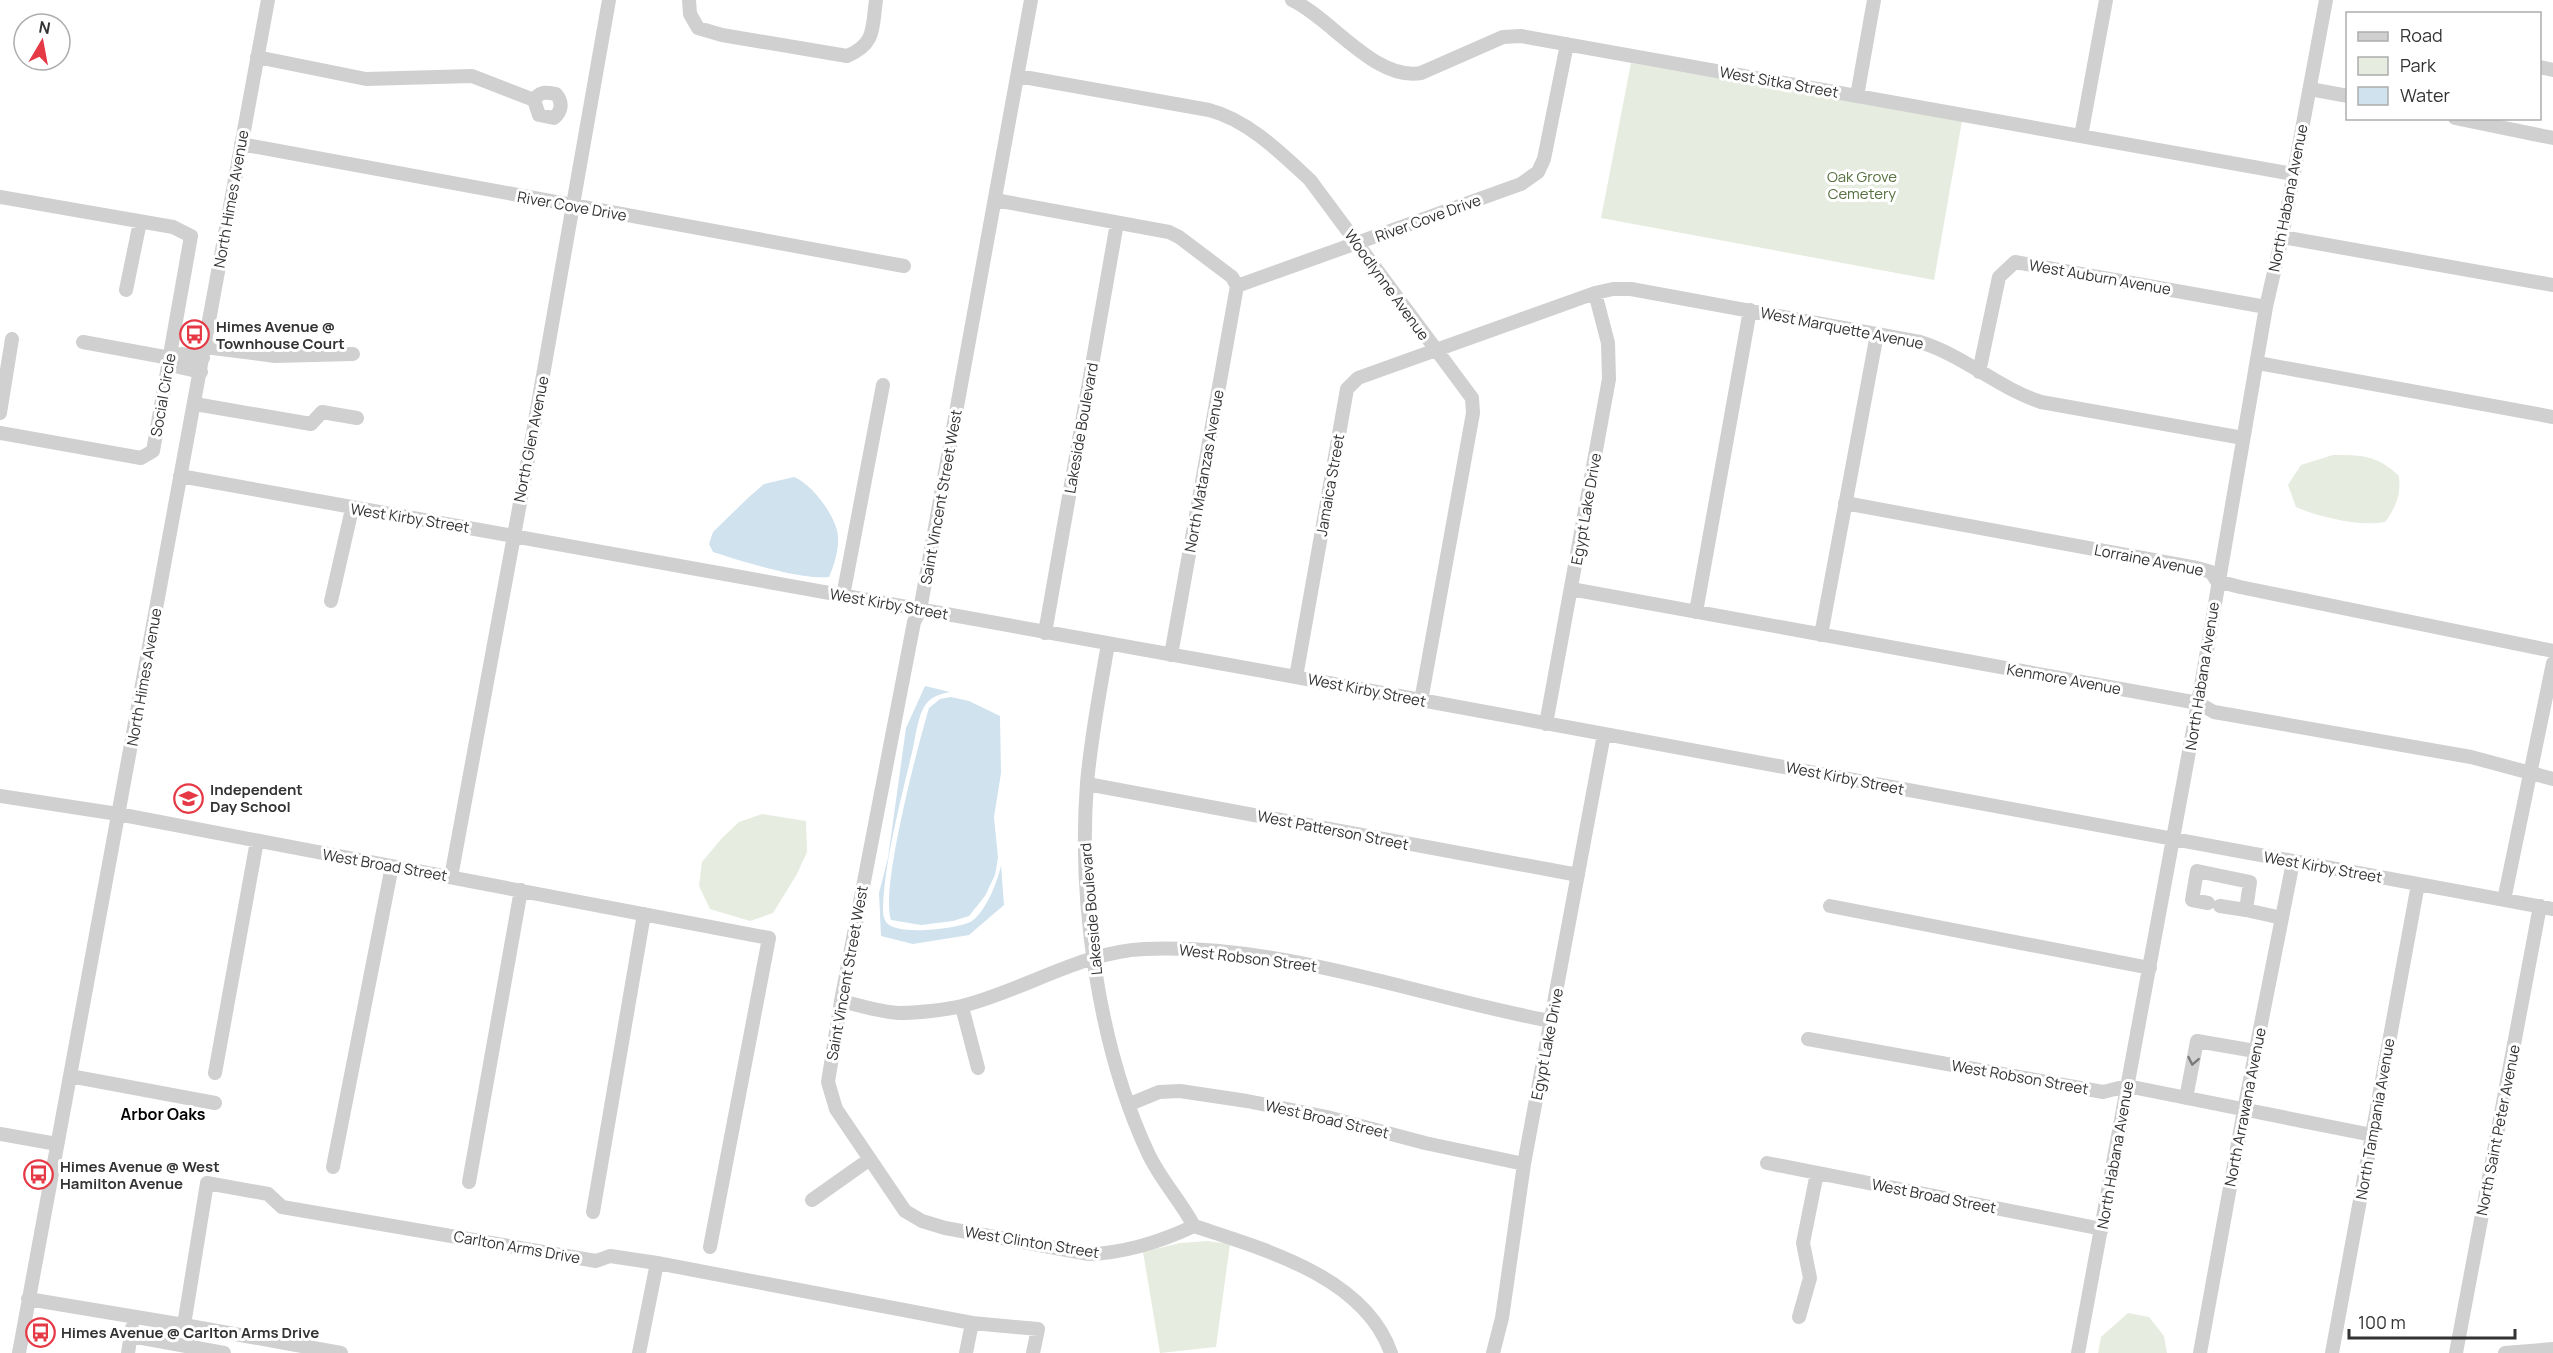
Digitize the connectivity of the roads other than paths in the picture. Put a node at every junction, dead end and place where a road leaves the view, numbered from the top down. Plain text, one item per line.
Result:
1 (268, 0) edge
2 (609, 0) edge
3 (689, 0) edge
4 (876, 0) edge
5 (1031, 0) edge
6 (1292, 0) edge
7 (1874, 0) edge
8 (2106, 0) edge
9 (2326, 0) edge
10 (1567, 44) junction
11 (257, 57) junction
12 (1018, 76) junction
13 (2310, 89) junction
14 (1857, 96) junction
15 (2346, 96) edge
16 (534, 99) dead end
17 (2465, 120) edge
18 (2081, 136) junction
19 (2553, 138) edge
20 (241, 144) junction
21 (2293, 174) junction
22 (0, 197) edge
23 (995, 200) junction
24 (573, 206) junction
25 (140, 222) junction
26 (1117, 223) junction
27 (2282, 237) junction
28 (1357, 244) junction
29 (904, 266) dead end
30 (2553, 285) edge
31 (1237, 286) junction
32 (126, 290) dead end
33 (1595, 293) junction
34 (2266, 307) junction
35 (1750, 310) junction
36 (1877, 334) junction
37 (12, 339) dead end
38 (83, 342) dead end
39 (1435, 350) junction
40 (353, 354) dead end
41 (170, 358) junction
42 (203, 359) junction
43 (2258, 363) junction
44 (1979, 372) junction
45 (883, 385) dead end
46 (195, 404) junction
47 (0, 413) edge
48 (2553, 417) edge
49 (357, 418) dead end
50 (0, 433) edge
51 (2243, 438) junction
52 (180, 476) junction
53 (1845, 503) junction
54 (352, 508) junction
55 (513, 535) junction
56 (2217, 581) junction
57 (1571, 589) junction
58 (843, 596) junction
59 (331, 601) dead end
60 (920, 610) junction
61 (1696, 612) junction
62 (1045, 633) junction
63 (1821, 635) junction
64 (1108, 644) junction
65 (2553, 651) edge
66 (1171, 655) junction
67 (2553, 663) edge
68 (1296, 677) junction
69 (1421, 700) junction
70 (2198, 703) junction
71 (1546, 724) junction
72 (1604, 734) junction
73 (2531, 774) junction
74 (2553, 779) edge
75 (1087, 784) junction
76 (0, 796) edge
77 (118, 814) junction
78 (2173, 840) junction
79 (257, 841) junction
80 (2293, 862) junction
81 (392, 866) junction
82 (1578, 875) junction
83 (451, 877) junction
84 (2418, 884) junction
85 (521, 890) junction
86 (2504, 900) junction
87 (1830, 906) dead end
88 (2547, 908) edge
89 (2246, 910) junction
90 (644, 914) junction
91 (2282, 918) junction
92 (1093, 959) junction
93 (2150, 968) junction
94 (841, 1001) junction
95 (962, 1007) junction
96 (1551, 1021) junction
97 (1808, 1039) dead end
98 (2255, 1051) junction
99 (978, 1068) dead end
100 (215, 1073) dead end
101 (70, 1076) junction
102 (2127, 1086) junction
103 (2186, 1098) junction
104 (215, 1103) dead end
105 (1130, 1104) junction
106 (2244, 1110) junction
107 (0, 1134) edge
108 (2372, 1135) junction
109 (57, 1144) junction
110 (870, 1159) junction
111 (1767, 1163) dead end
112 (1524, 1164) junction
113 (333, 1167) dead end
114 (1817, 1173) junction
115 (469, 1182) dead end
116 (812, 1200) dead end
117 (593, 1212) dead end
118 (1194, 1226) junction
119 (2102, 1229) junction
120 (710, 1247) dead end
121 (657, 1263) junction
122 (28, 1299) junction
123 (134, 1317) junction
124 (1799, 1317) dead end
125 (972, 1323) junction
126 (184, 1325) junction
127 (131, 1335) junction
128 (2553, 1349) edge
129 (19, 1353) edge
130 (128, 1353) edge
131 (224, 1353) edge
132 (341, 1353) edge
133 (639, 1353) edge
134 (966, 1353) edge
135 (1034, 1353) edge
136 (1391, 1353) edge
137 (1492, 1353) edge
138 (2078, 1353) edge
139 (2200, 1353) edge
140 (2332, 1353) edge
141 (2456, 1353) edge
142 (2505, 1353) edge

1 - 11 street, North Himes Avenue
2 - 24 street, North Glen Avenue
3 - 4 street
5 - 12 street, Saint Vincent Street West
6 - 10 street, West Sitka Street
7 - 14 street
8 - 18 street
9 - 13 street, North Habana Avenue
10 - 14 street, West Sitka Street
10 - 28 street, River Cove Drive
11 - 16 street
11 - 20 street, North Himes Avenue
12 - 23 street, Saint Vincent Street West
12 - 28 street, Woodlynne Avenue
13 - 15 street
13 - 21 street, North Habana Avenue
14 - 18 street, West Sitka Street
17 - 19 street
18 - 21 street, West Sitka Street
20 - 24 street, River Cove Drive
20 - 42 street, North Himes Avenue
21 - 27 street, North Habana Avenue
22 - 25 street, Social Circle
23 - 26 street
23 - 60 street, Saint Vincent Street West
24 - 29 street, River Cove Drive
24 - 55 street, North Glen Avenue
25 - 32 street
25 - 41 street, Social Circle
26 - 31 street
26 - 62 street, Lakeside Boulevard
27 - 30 street
27 - 34 street, North Habana Avenue
28 - 31 street, River Cove Drive
28 - 39 street, Woodlynne Avenue
31 - 66 street, North Matanzas Avenue
33 - 35 street, West Marquette Avenue
33 - 39 street, West Marquette Avenue
33 - 57 street, Egypt Lake Drive
34 - 43 street, North Habana Avenue
34 - 44 street, West Auburn Avenue
35 - 36 street, West Marquette Avenue
35 - 61 street
36 - 44 street, West Marquette Avenue
36 - 53 street
37 - 47 street
38 - 41 street
39 - 68 street, Jamaica Street
39 - 69 street, Woodlynne Avenue
40 - 42 street
41 - 42 street
41 - 50 street, Social Circle
42 - 46 street, North Himes Avenue
43 - 48 street
43 - 51 street, North Habana Avenue
44 - 51 street, West Marquette Avenue
45 - 58 street
46 - 49 street
46 - 52 street, North Himes Avenue
51 - 56 street, North Habana Avenue
52 - 54 street, West Kirby Street
52 - 77 street, North Himes Avenue
53 - 56 street, Lorraine Avenue
53 - 63 street
54 - 55 street, West Kirby Street
54 - 59 street
55 - 58 street, West Kirby Street
55 - 83 street, North Glen Avenue
56 - 65 street, Lorraine Avenue
56 - 70 street, North Habana Avenue
57 - 61 street, Kenmore Avenue
57 - 71 street, Egypt Lake Drive
58 - 60 street, West Kirby Street
60 - 62 street, West Kirby Street
60 - 94 street, Saint Vincent Street West
61 - 63 street, Kenmore Avenue
62 - 64 street, West Kirby Street
63 - 70 street, Kenmore Avenue
64 - 66 street, West Kirby Street
64 - 75 street, Lakeside Boulevard
66 - 68 street, West Kirby Street
67 - 73 street
68 - 69 street, West Kirby Street
69 - 71 street, West Kirby Street
70 - 73 street, Kenmore Avenue
70 - 78 street, North Habana Avenue
71 - 72 street, West Kirby Street
72 - 78 street, West Kirby Street
72 - 82 street, Egypt Lake Drive
73 - 74 street, Kenmore Avenue
73 - 86 street
75 - 82 street, West Patterson Street
75 - 92 street, Lakeside Boulevard
76 - 77 street, West Broad Street
77 - 79 street, West Broad Street
77 - 101 street, North Himes Avenue
78 - 80 street, West Kirby Street
78 - 93 street, North Habana Avenue
79 - 81 street, West Broad Street
79 - 100 street
80 - 84 street, West Kirby Street
80 - 91 street, North Arrawana Avenue
81 - 83 street, West Broad Street
81 - 113 street
82 - 96 street, Egypt Lake Drive
83 - 85 street, West Broad Street
84 - 86 street, West Kirby Street
84 - 108 street, North Tampania Avenue
85 - 90 street, West Broad Street
85 - 115 street
86 - 88 street, West Kirby Street
87 - 93 street
88 - 141 street, North Saint Peter Avenue
89 - 89 street
89 - 91 street
90 - 117 street
90 - 120 street, West Broad Street
91 - 98 street, North Arrawana Avenue
92 - 95 street, West Robson Street
92 - 96 street, West Robson Street
92 - 105 street, Lakeside Boulevard
93 - 102 street, North Habana Avenue
94 - 95 street, West Robson Street
94 - 110 street, Saint Vincent Street West
95 - 99 street
96 - 112 street, Egypt Lake Drive
97 - 102 street, West Robson Street
98 -> 103 street
98 - 106 street, North Arrawana Avenue
101 - 104 street
101 - 109 street, North Himes Avenue
102 - 103 street, West Robson Street
102 - 119 street, North Habana Avenue
103 - 106 street, West Robson Street
105 - 112 street, West Broad Street
105 - 118 street, Lakeside Boulevard
106 - 108 street, West Robson Street
106 - 139 street, North Arrawana Avenue
107 - 109 street
108 - 140 street, North Tampania Avenue
109 - 122 street, North Himes Avenue
110 - 116 street
110 - 118 street, West Clinton Street
111 - 114 street, West Broad Street
112 - 137 street, Egypt Lake Drive
114 - 119 street, West Broad Street
114 - 124 street
118 - 136 street
119 - 138 street, North Habana Avenue
121 - 125 street, Carlton Arms Drive
121 - 126 street, Carlton Arms Drive
121 - 133 street
122 - 123 street
122 - 129 street, North Himes Avenue
123 - 126 street
123 - 127 street
125 - 134 street
125 - 135 street, Carlton Arms Drive
126 - 132 street
127 - 130 street
127 - 131 street
128 - 142 street

